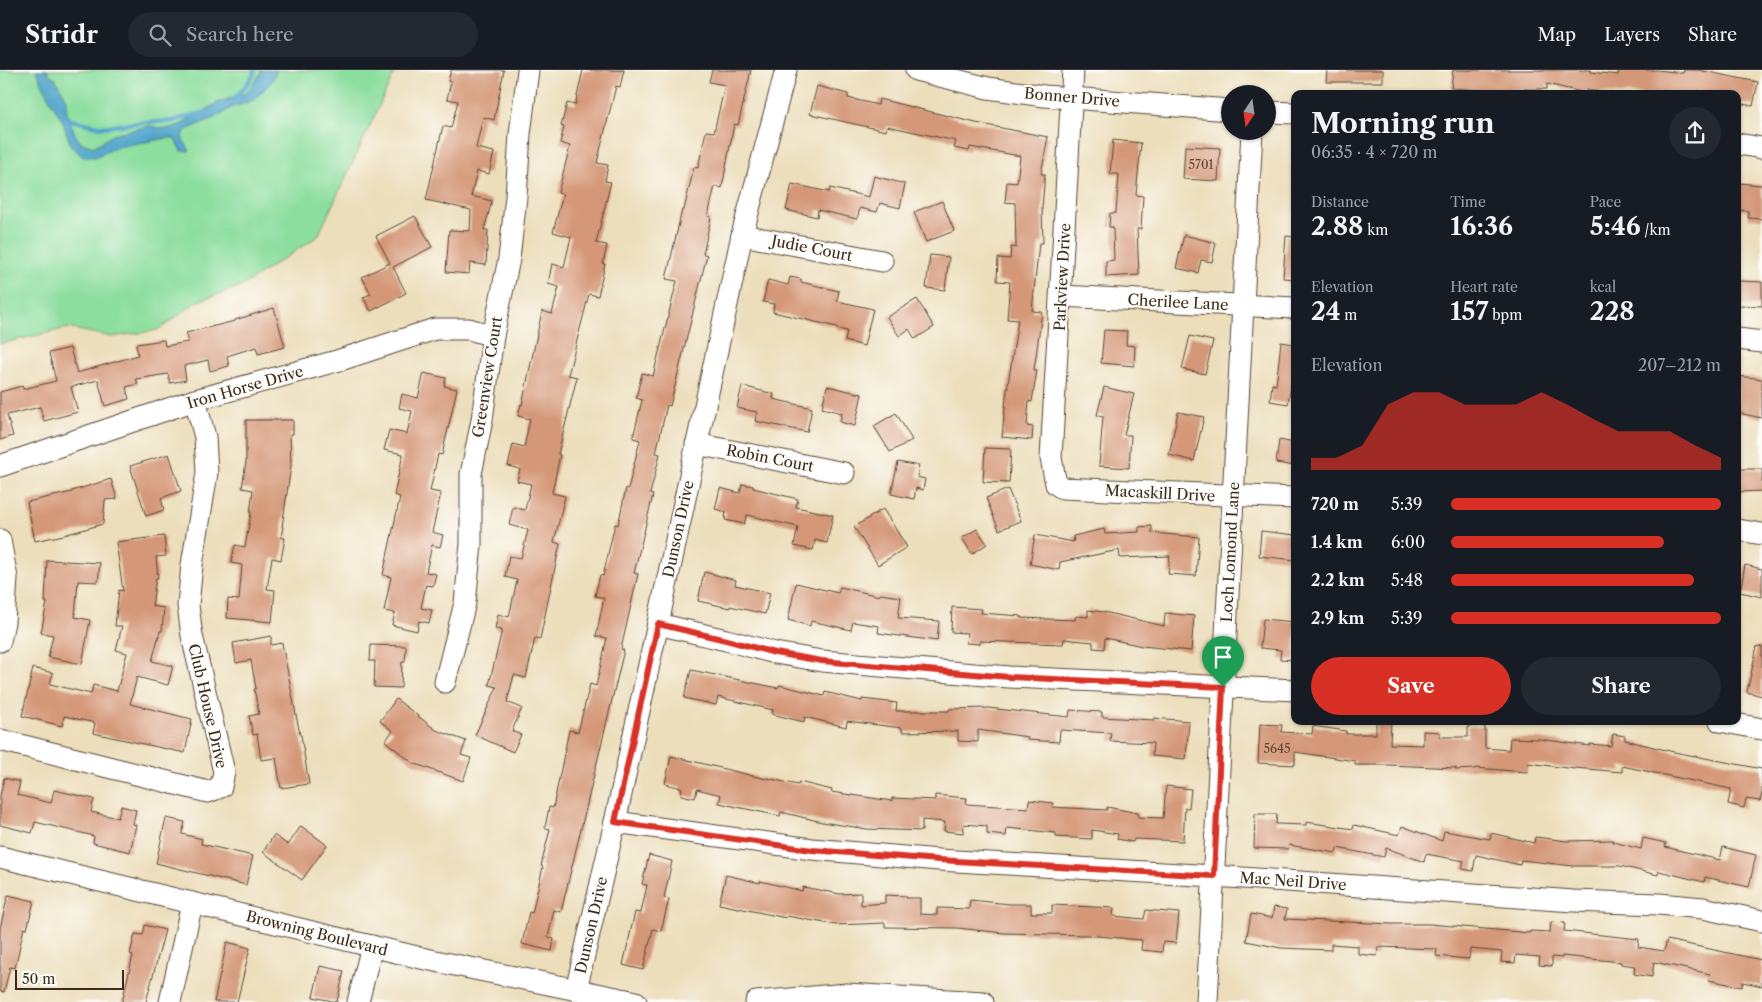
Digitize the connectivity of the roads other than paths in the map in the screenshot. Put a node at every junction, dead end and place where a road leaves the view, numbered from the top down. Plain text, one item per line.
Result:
1 (528, 70) edge
2 (786, 70) edge
3 (916, 70) edge
4 (1073, 70) edge
5 (1071, 98) junction
6 (1221, 109) edge
7 (1276, 112) edge
8 (1291, 113) edge
9 (1252, 140) edge
10 (1741, 144) edge
11 (1762, 148) edge
12 (742, 235) junction
13 (882, 261) dead end
14 (1061, 296) junction
15 (1243, 304) junction
16 (1291, 308) edge
17 (493, 336) junction
18 (1741, 339) edge
19 (1762, 342) edge
20 (195, 400) junction
21 (696, 444) junction
22 (0, 466) edge
23 (844, 473) dead end
24 (1056, 484) joint
25 (1233, 496) junction
26 (1291, 498) edge
27 (1741, 530) edge
28 (1762, 534) edge
29 (0, 540) edge
30 (658, 624) junction
31 (0, 641) edge
32 (445, 682) dead end
33 (1223, 687) junction
34 (1291, 690) edge
35 (1741, 725) edge
36 (1762, 729) edge
37 (0, 740) edge
38 (615, 822) junction
39 (0, 857) edge
40 (1214, 876) junction
41 (192, 903) junction
42 (1762, 921) edge
43 (372, 946) junction
44 (576, 990) junction
45 (170, 1002) edge
46 (358, 1002) edge
47 (636, 1002) edge
48 (756, 1002) edge
49 (983, 1002) edge
50 (1207, 1002) edge

1 - 17 street, Greenview Court
2 - 12 street, Dunson Drive
3 - 5 street, Bonner Drive
4 - 5 street, Parkview Drive
5 - 6 street, Bonner Drive
5 - 14 street, Parkview Drive
7 - 8 street
9 - 15 street, Loch Lomond Lane
10 - 11 street
12 - 13 street, Judie Court
12 - 21 street, Dunson Drive
14 - 15 street, Cherilee Lane
14 - 24 street, Parkview Drive
15 - 16 street, Cherilee Lane
15 - 25 street, Loch Lomond Lane
17 - 20 street, Iron Horse Drive
17 - 32 street, Greenview Court
18 - 19 street
20 - 22 street, Iron Horse Drive
20 - 37 street, Club House Drive
21 - 23 street, Robin Court
21 - 30 street, Dunson Drive
24 - 25 street, Macaskill Drive
25 - 26 street, Macaskill Drive
25 - 33 street, Loch Lomond Lane
27 - 28 street
29 - 31 street
30 - 33 street
30 - 38 street, Dunson Drive
33 - 34 street
33 - 40 street, Loch Lomond Lane
35 - 36 street
38 - 40 street, Mac Neil Drive
38 - 44 street, Dunson Drive
39 - 41 street, Browning Boulevard
40 - 42 street, Mac Neil Drive
40 - 50 street, Loch Lomond Lane
41 - 43 street, Browning Boulevard
41 - 45 street
43 - 44 street, Browning Boulevard
43 - 46 street
44 - 47 street, Browning Boulevard
48 - 49 street

